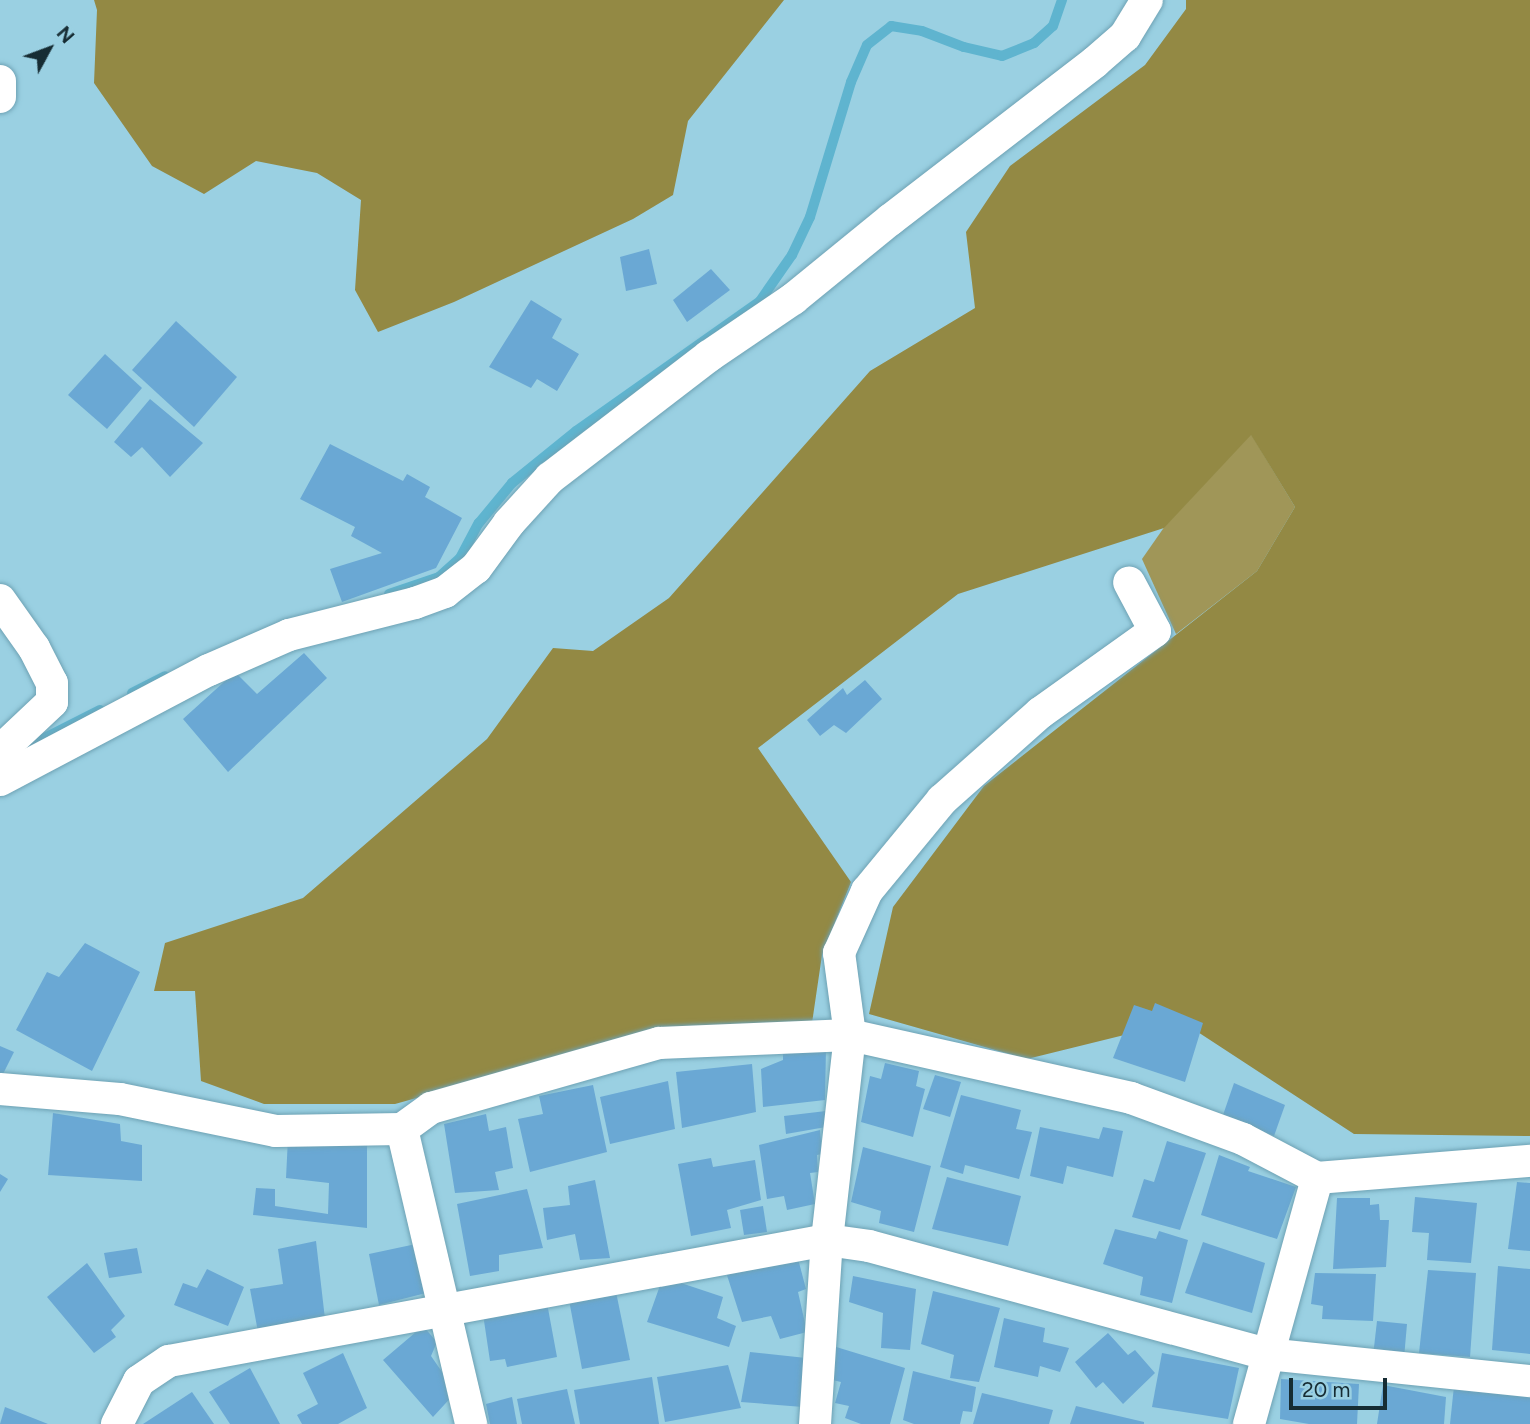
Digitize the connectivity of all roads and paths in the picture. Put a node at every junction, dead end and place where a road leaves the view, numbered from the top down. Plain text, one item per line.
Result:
1 (1147, 0) edge
2 (0, 81) edge
3 (0, 97) edge
4 (1129, 582) dead end
5 (0, 600) edge
6 (0, 751) edge
7 (0, 780) edge
8 (850, 1035) junction
9 (0, 1089) edge
10 (402, 1129) junction
11 (1530, 1161) edge
12 (1317, 1178) junction
13 (827, 1240) junction
14 (446, 1308) junction
15 (1267, 1354) junction
16 (1530, 1381) edge
17 (117, 1424) edge
18 (471, 1424) edge
19 (815, 1424) edge
20 (1249, 1424) edge

1 - 7 street
2 - 3 street
4 - 8 street
5 - 6 street
8 - 10 street
8 - 12 street
8 - 13 street
9 - 10 street
10 - 14 street
11 - 12 street
12 - 15 street
13 - 14 street
13 - 15 street
13 - 19 street
14 - 17 street
14 - 18 street
15 - 16 street
15 - 20 street

